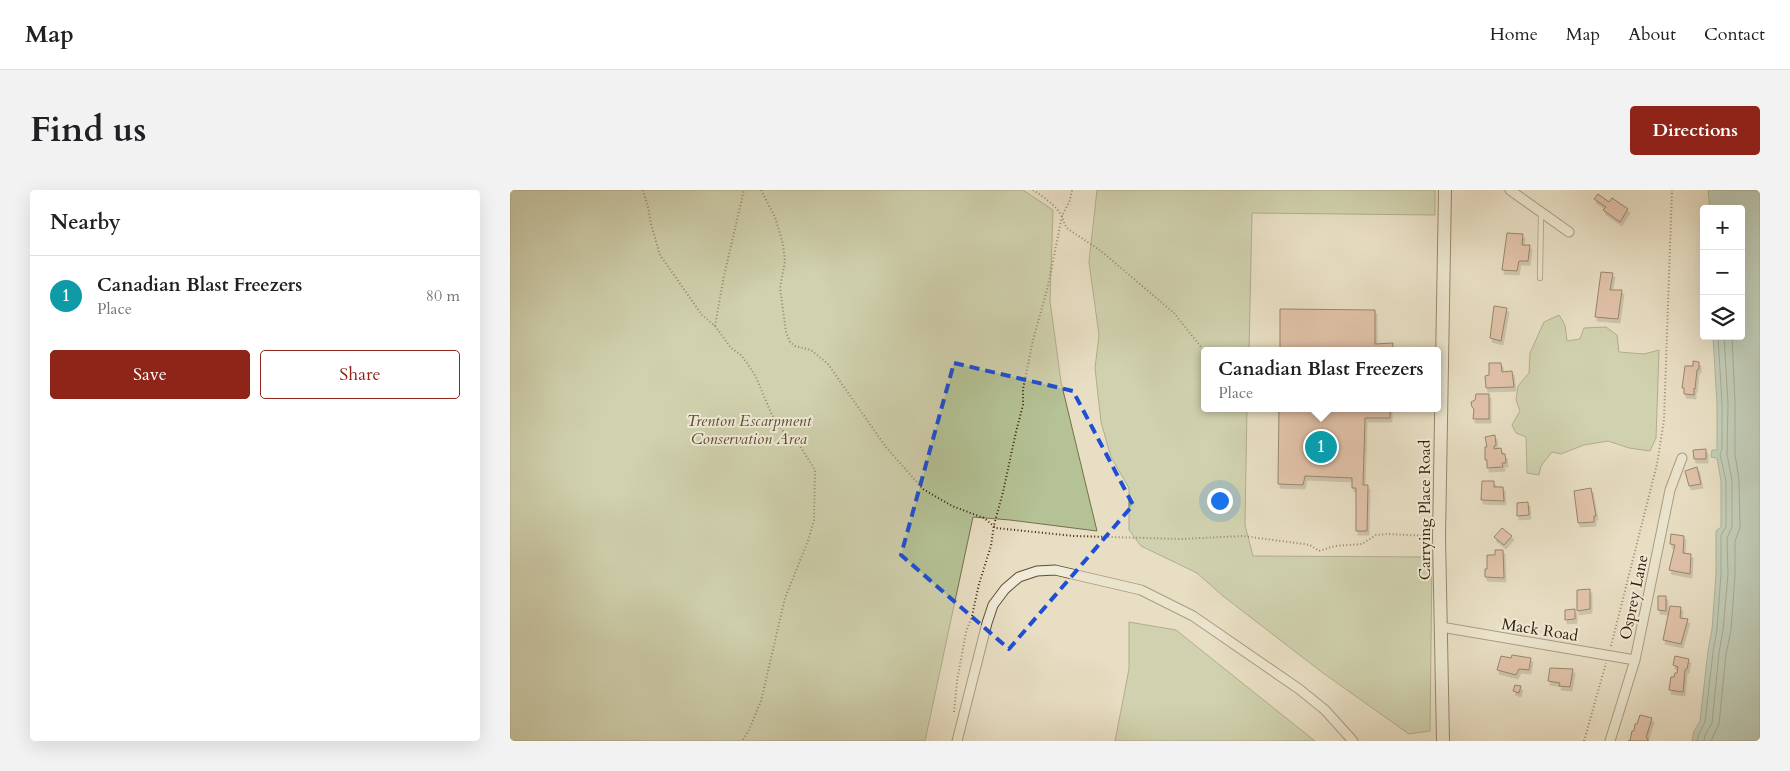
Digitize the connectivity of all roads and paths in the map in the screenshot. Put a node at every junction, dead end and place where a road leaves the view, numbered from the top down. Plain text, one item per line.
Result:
1 (643, 190) edge
2 (744, 190) edge
3 (761, 190) edge
4 (1033, 190) edge
5 (1072, 190) edge
6 (1444, 190) edge
7 (1510, 190) edge
8 (1672, 190) edge
9 (1542, 213) junction
10 (1062, 216) junction
11 (1569, 232) dead end
12 (1540, 278) dead end
13 (715, 326) junction
14 (1201, 347) edge
15 (1441, 398) edge
16 (1441, 412) edge
17 (1682, 458) dead end
18 (993, 526) junction
19 (1439, 536) junction
20 (1441, 628) junction
21 (1609, 655) junction
22 (1635, 660) junction
23 (954, 717) dead end
24 (742, 741) edge
25 (957, 741) edge
26 (1353, 741) edge
27 (1444, 741) edge
28 (1584, 741) edge
29 (1610, 741) edge

1 - 13 path
2 - 13 path
3 - 18 path
4 - 10 path
5 - 10 path
6 - 15 main road, Carrying Place Road
7 - 9 street
8 - 21 path
9 - 11 street
9 - 12 lane
10 - 14 path
10 - 18 path
13 - 24 path
16 - 19 main road, Carrying Place Road
17 - 22 street, Osprey Lane
18 - 19 path
18 - 23 path
19 - 20 main road, Carrying Place Road
20 - 21 street, Mack Road
20 - 27 main road, Carrying Place Road
21 - 22 street, Mack Road
21 - 28 path
22 - 29 street, Osprey Lane
25 - 26 street

